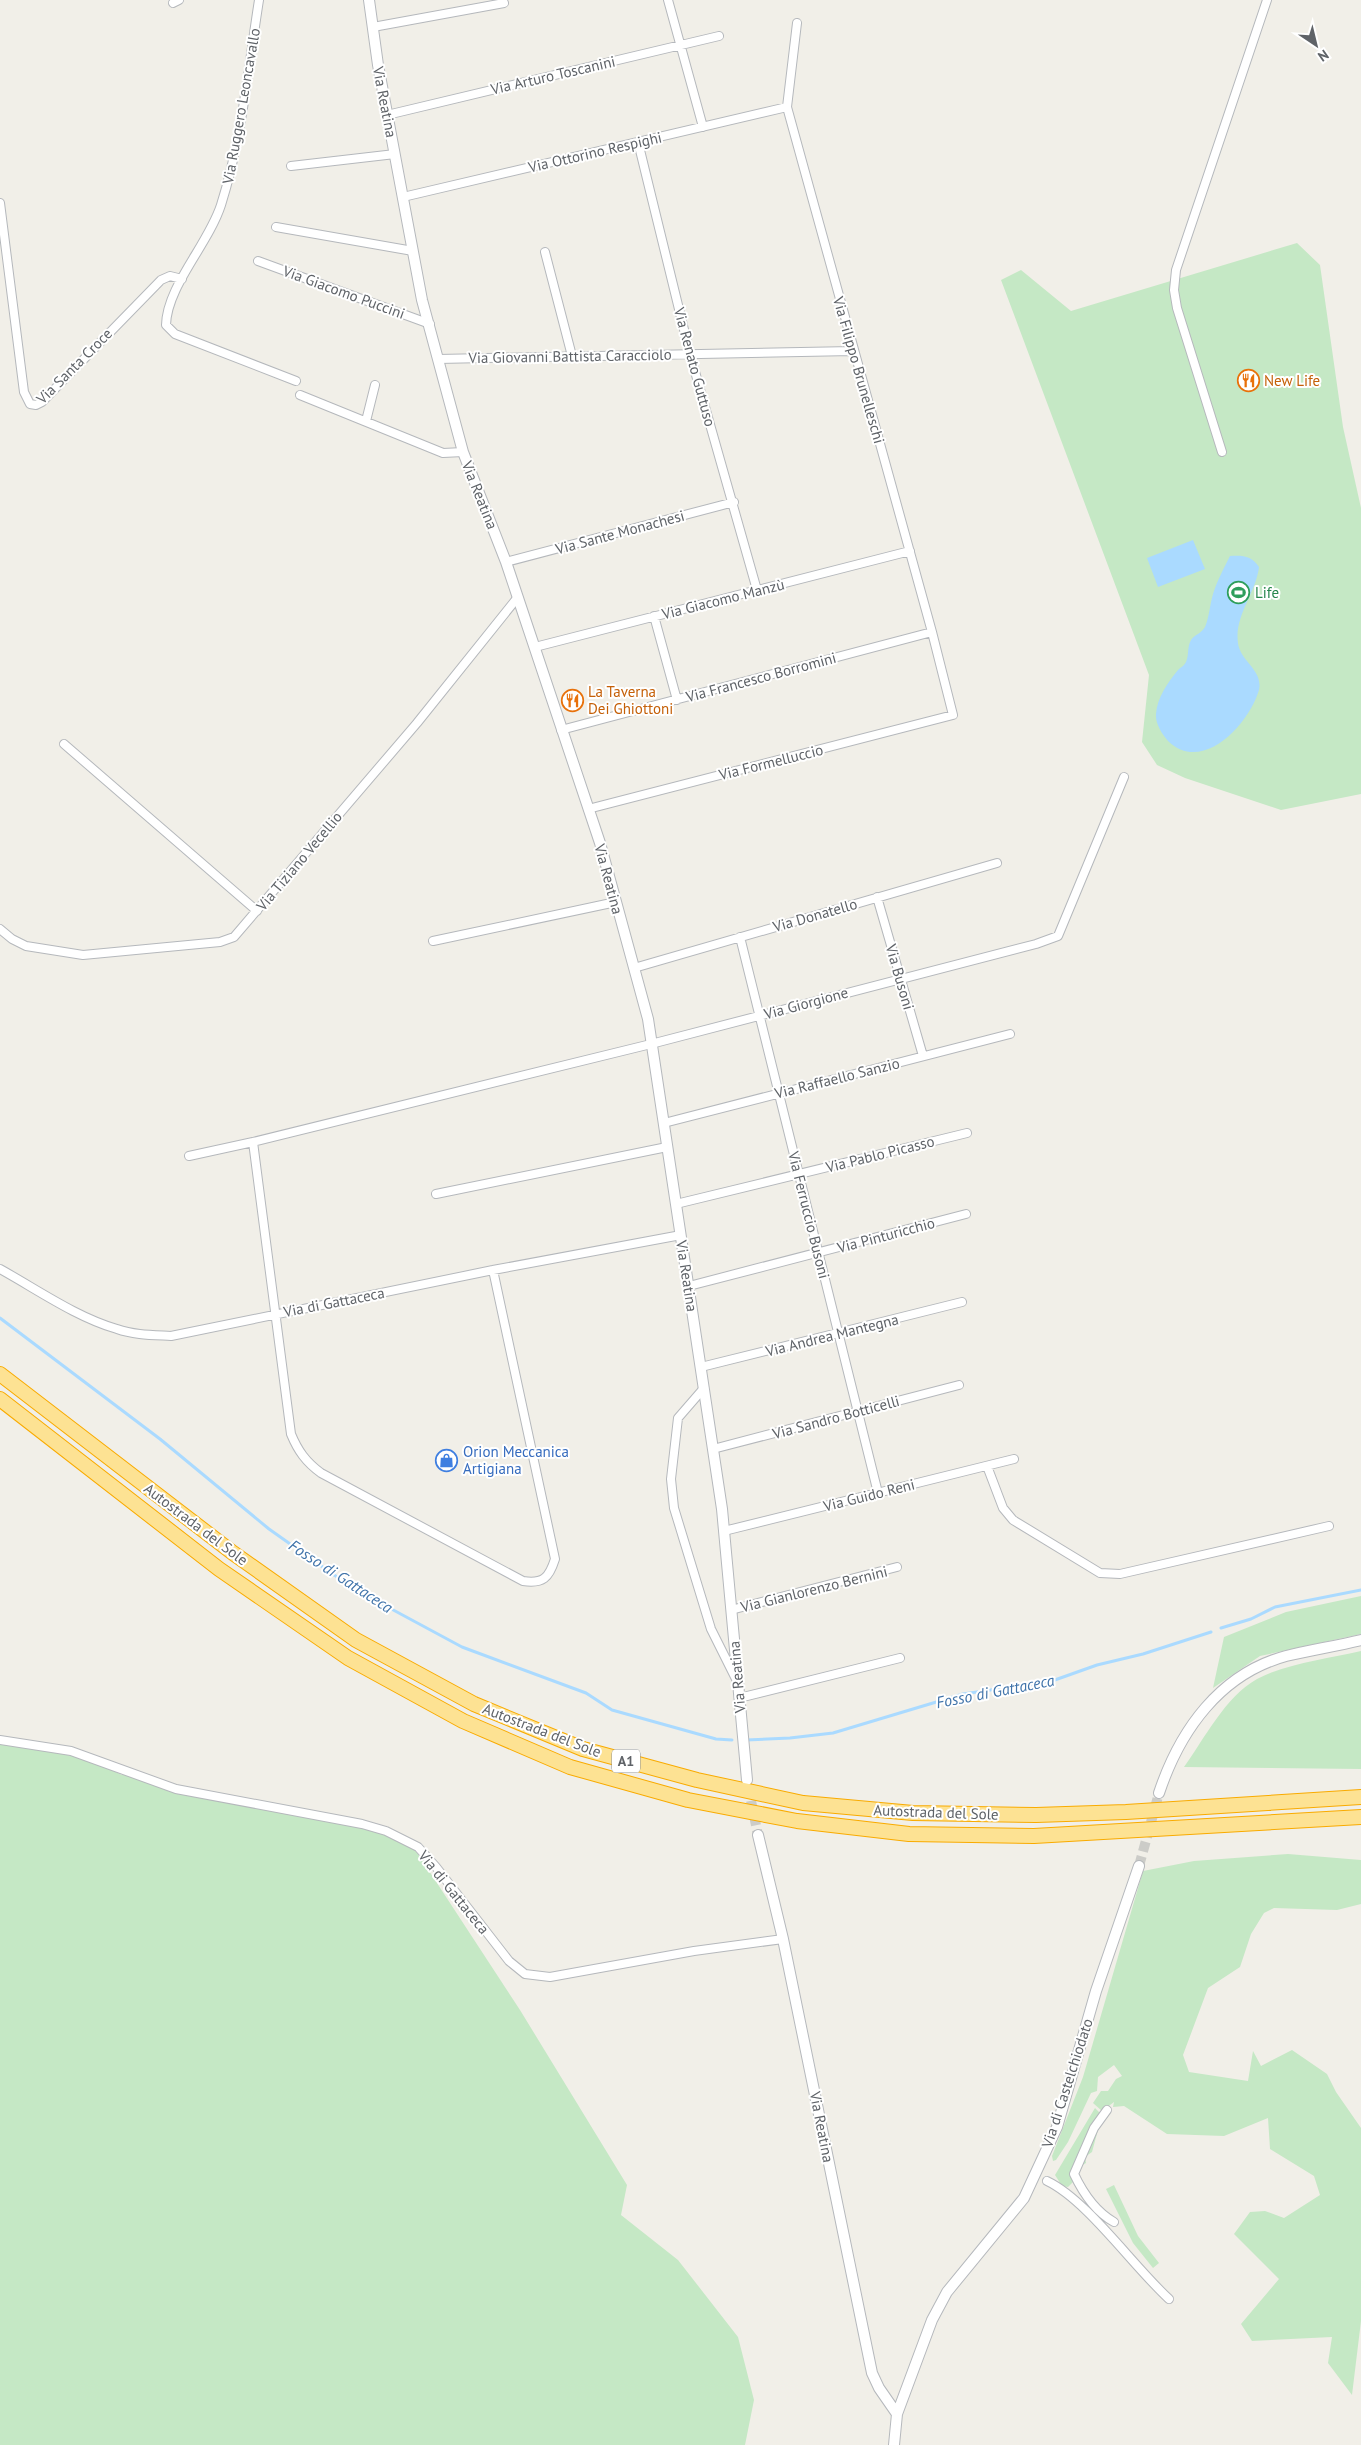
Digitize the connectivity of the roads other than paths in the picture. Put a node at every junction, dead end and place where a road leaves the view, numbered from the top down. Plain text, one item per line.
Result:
1 (259, 0) edge
2 (369, 0) edge
3 (668, 0) edge
4 (1267, 0) edge
5 (504, 3) dead end
6 (797, 23) dead end
7 (373, 27) junction
8 (719, 36) dead end
9 (681, 45) junction
10 (787, 108) junction
11 (387, 115) junction
12 (703, 127) junction
13 (638, 142) junction
14 (395, 154) junction
15 (291, 166) dead end
16 (403, 197) junction
17 (0, 204) edge
18 (276, 226) dead end
19 (413, 251) junction
20 (545, 252) dead end
21 (258, 261) dead end
22 (182, 279) junction
23 (430, 324) junction
24 (853, 350) junction
25 (690, 354) junction
26 (572, 356) junction
27 (438, 359) junction
28 (296, 381) dead end
29 (375, 385) dead end
30 (300, 396) dead end
31 (366, 421) junction
32 (463, 452) junction
33 (1222, 452) dead end
34 (734, 502) junction
35 (910, 551) junction
36 (506, 562) junction
37 (757, 590) junction
38 (518, 597) junction
39 (654, 616) junction
40 (932, 632) junction
41 (535, 647) junction
42 (677, 700) junction
43 (953, 715) joint
44 (561, 730) junction
45 (64, 744) dead end
46 (1124, 777) dead end
47 (588, 809) junction
48 (997, 863) dead end
49 (877, 897) junction
50 (616, 902) junction
51 (257, 912) junction
52 (0, 929) edge
53 (740, 937) junction
54 (433, 941) dead end
55 (634, 968) junction
56 (901, 978) junction
57 (759, 1016) junction
58 (1010, 1034) dead end
59 (652, 1044) junction
60 (924, 1056) junction
61 (778, 1093) junction
62 (664, 1123) junction
63 (967, 1132) dead end
64 (253, 1142) junction
65 (667, 1147) junction
66 (188, 1156) dead end
67 (798, 1174) junction
68 (436, 1194) dead end
69 (676, 1204) junction
70 (966, 1214) dead end
71 (681, 1235) junction
72 (818, 1252) junction
73 (0, 1269) edge
74 (493, 1270) junction
75 (689, 1286) junction
76 (962, 1302) dead end
77 (276, 1314) junction
78 (838, 1333) junction
79 (701, 1367) junction
80 (0, 1374) edge
81 (959, 1385) dead end
82 (704, 1388) junction
83 (0, 1399) edge
84 (858, 1412) junction
85 (713, 1449) junction
86 (1014, 1459) dead end
87 (987, 1466) junction
88 (878, 1493) junction
89 (1329, 1526) dead end
90 (724, 1531) junction
91 (897, 1568) dead end
92 (731, 1610) junction
93 (1361, 1640) edge
94 (900, 1658) dead end
95 (738, 1681) junction
96 (739, 1698) junction
97 (0, 1740) edge
98 (747, 1780) tunnel mouth
99 (1159, 1793) tunnel mouth
100 (1361, 1797) edge
101 (1361, 1817) edge
102 (758, 1835) tunnel mouth
103 (1139, 1866) tunnel mouth
104 (784, 1939) junction
105 (1107, 2110) dead end
106 (1047, 2180) dead end
107 (1114, 2222) dead end
108 (1169, 2299) dead end
109 (897, 2414) junction
110 (894, 2445) edge

1 - 22 street, Via Ruggero Leoncavallo
2 - 7 street, Via Reatina
3 - 9 street
4 - 33 street
5 - 7 street
6 - 10 street, Via Filippo Brunelleschi
7 - 11 street, Via Reatina
8 - 9 street, Via Arturo Toscanini
9 - 11 street, Via Arturo Toscanini
9 - 12 street
10 - 12 street, Via Ottorino Respighi
10 - 24 street, Via Filippo Brunelleschi
11 - 14 street, Via Reatina
12 - 13 street, Via Ottorino Respighi
13 - 16 street, Via Ottorino Respighi
13 - 25 street, Via Renato Guttuso
14 - 15 street
14 - 16 street, Via Reatina
16 - 19 street, Via Reatina
17 - 22 street, Via Santa Croce
18 - 19 street
19 - 23 street, Via Reatina
20 - 26 street
21 - 23 street, Via Giacomo Puccini
22 - 28 street, Via Ruggero Leoncavallo
23 - 27 street, Via Reatina
24 - 25 street, Via Giovanni Battista Caracciolo
24 - 35 street, Via Filippo Brunelleschi
25 - 26 street, Via Giovanni Battista Caracciolo
25 - 34 street, Via Renato Guttuso
26 - 27 street, Via Giovanni Battista Caracciolo
27 - 32 street, Via Reatina
29 - 31 street
30 - 31 street
31 - 32 street
32 - 36 street, Via Reatina
34 - 36 street, Via Sante Monachesi
34 - 37 street, Via Renato Guttuso
35 - 37 street, Via Giacomo Manzù
35 - 40 street, Via Filippo Brunelleschi
36 - 38 street, Via Reatina
37 - 39 street, Via Giacomo Manzù
38 - 41 street, Via Reatina
38 - 51 street, Via Tiziano Vecellio
39 - 41 street, Via Giacomo Manzù
39 - 42 street
40 - 42 street, Via Francesco Borromini
40 - 43 street, Via Filippo Brunelleschi
41 - 44 street, Via Reatina
42 - 44 street, Via Francesco Borromini
43 - 47 street, Via Formelluccio
44 - 47 street, Via Reatina
45 - 51 street
46 - 56 street, Via Giorgione
47 - 50 street, Via Reatina
48 - 49 street, Via Donatello
49 - 53 street, Via Donatello
49 - 56 street, Via Busoni
50 - 54 street
50 - 55 street, Via Reatina
51 - 52 street, Via Tiziano Vecellio
53 - 55 street, Via Donatello
53 - 57 street, Via Ferruccio Busoni
55 - 59 street, Via Reatina
56 - 57 street, Via Giorgione
56 - 60 street, Via Busoni
57 - 59 street, Via Giorgione
57 - 61 street, Via Ferruccio Busoni
58 - 60 street, Via Raffaello Sanzio
59 - 62 street, Via Reatina
59 - 64 street, Via Giorgione
60 - 61 street, Via Raffaello Sanzio
61 - 62 street, Via Raffaello Sanzio
61 - 67 street, Via Ferruccio Busoni
62 - 65 street, Via Reatina
63 - 67 street, Via Pablo Picasso
64 - 66 street, Via Giorgione
64 - 77 street
65 - 68 street
65 - 69 street, Via Reatina
67 - 69 street, Via Pablo Picasso
67 - 72 street, Via Ferruccio Busoni
69 - 71 street, Via Reatina
70 - 72 street, Via Pinturicchio
71 - 74 street, Via di Gattaceca
71 - 75 street, Via Reatina
72 - 75 street, Via Pinturicchio
72 - 78 street, Via Ferruccio Busoni
73 - 77 street, Via di Gattaceca
74 - 77 street, Via di Gattaceca
74 - 77 street
75 - 79 street, Via Reatina
76 - 78 street, Via Andrea Mantegna
78 - 79 street, Via Andrea Mantegna
78 - 84 street, Via Ferruccio Busoni
79 - 82 street, Via Reatina
80 - 100 highway, Autostrada del Sole / A1
81 - 84 street, Via Sandro Botticelli
82 - 85 street, Via Reatina
82 - 95 street
83 - 101 highway, Autostrada del Sole / A1
84 - 85 street, Via Sandro Botticelli
84 - 88 street, Via Ferruccio Busoni
85 - 90 street, Via Reatina
86 - 87 street, Via Guido Reni
87 - 88 street, Via Guido Reni
87 - 89 street
88 - 90 street, Via Guido Reni
90 - 92 street, Via Reatina
91 - 92 street, Via Gianlorenzo Bernini
92 - 95 street, Via Reatina
93 - 99 street
94 - 96 street
95 - 96 street, Via Reatina
96 - 98 street, Via Reatina
97 - 104 street, Via di Gattaceca
102 - 104 street, Via Reatina
103 - 109 street, Via di Castelchiodato
104 - 109 street, Via Reatina
105 - 107 street
106 - 108 street
109 - 110 street, Via di Castelchiodato

